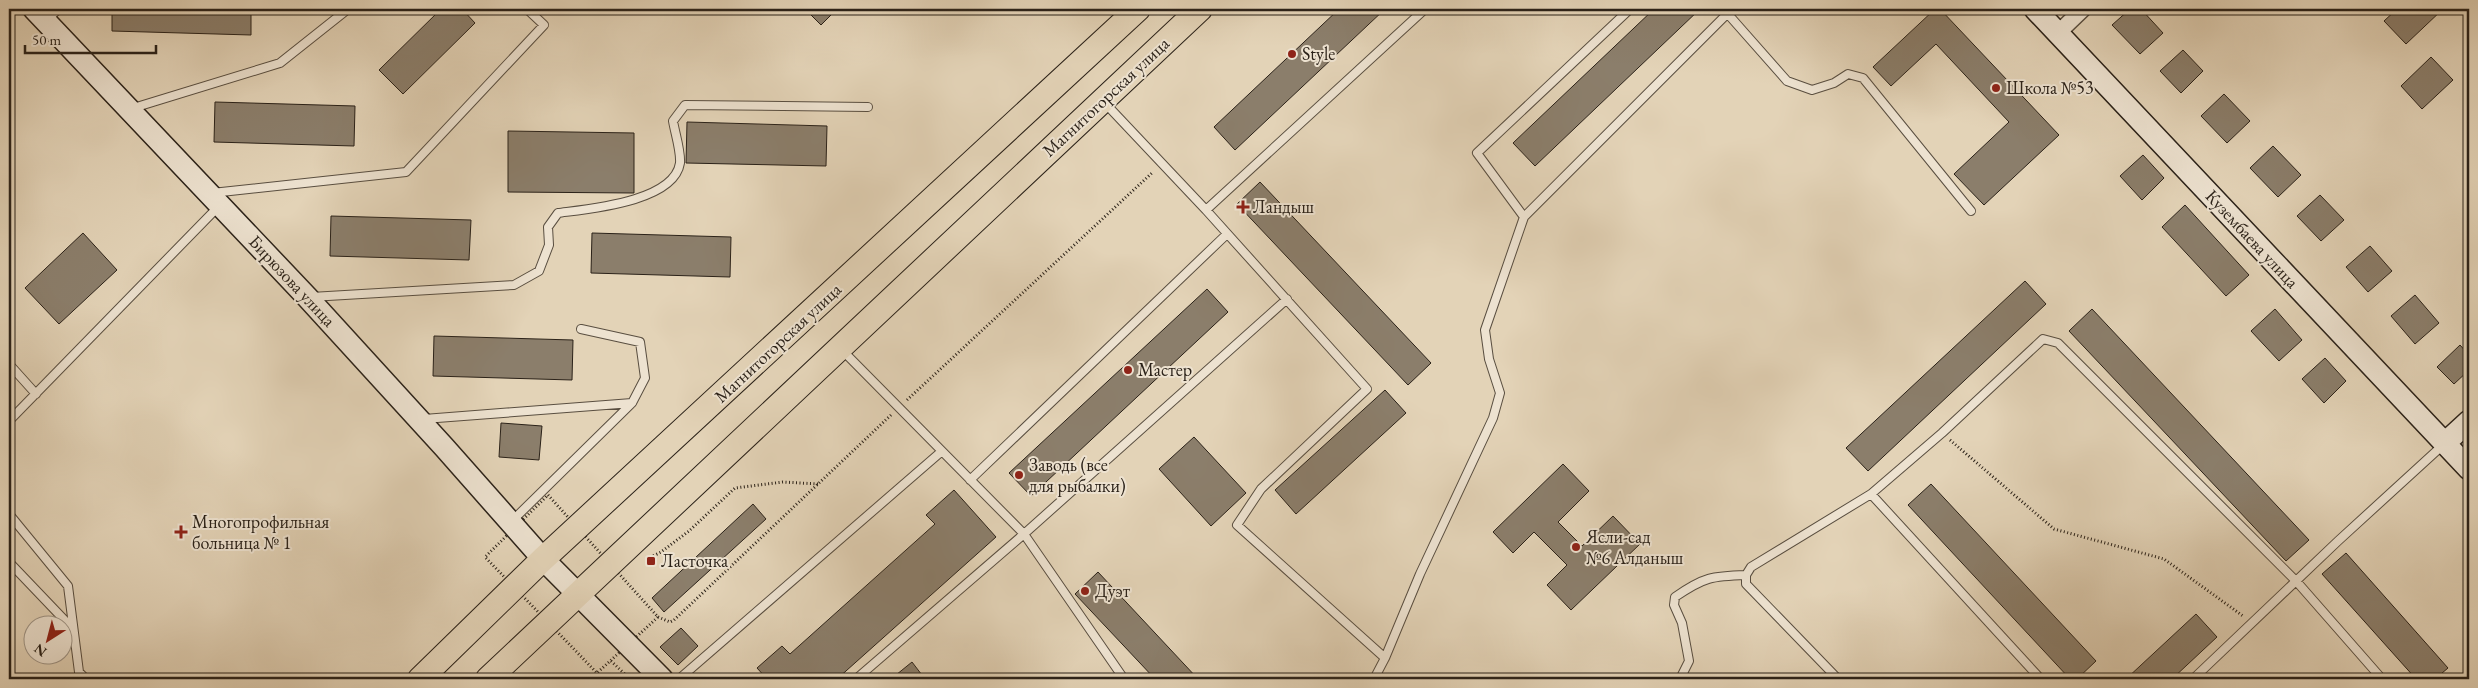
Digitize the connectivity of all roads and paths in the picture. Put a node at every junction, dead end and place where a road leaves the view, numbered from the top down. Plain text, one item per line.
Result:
1 (348, 9) edge
2 (527, 9) edge
3 (1138, 9) edge
4 (1200, 9) edge
5 (1425, 9) edge
6 (1630, 9) edge
7 (2035, 9) edge
8 (2083, 9) edge
9 (1730, 11) edge
10 (46, 13) edge
11 (2058, 33) junction
12 (1102, 100) junction
13 (868, 107) dead end
14 (130, 109) junction
15 (1162, 164) junction
16 (215, 199) junction
17 (1206, 210) junction
18 (1971, 211) dead end
19 (1524, 217) junction
20 (1227, 234) junction
21 (306, 298) junction
22 (1288, 299) junction
23 (581, 329) dead end
24 (840, 348) junction
25 (9, 364) edge
26 (36, 394) junction
27 (632, 403) junction
28 (899, 408) junction
29 (419, 419) junction
30 (9, 421) edge
31 (2469, 421) edge
32 (1942, 433) junction
33 (2445, 443) junction
34 (942, 452) junction
35 (2469, 469) edge
36 (970, 480) junction
37 (818, 484) junction
38 (1871, 494) junction
39 (9, 514) edge
40 (510, 522) junction
41 (1024, 534) junction
42 (543, 559) junction
43 (645, 560) dead end
44 (9, 562) edge
45 (631, 573) dead end
46 (1746, 575) junction
47 (624, 579) dead end
48 (2297, 582) junction
49 (577, 595) junction
50 (658, 617) dead end
51 (2252, 623) junction
52 (73, 629) junction
53 (1385, 658) junction
54 (611, 660) dead end
55 (597, 673) dead end
56 (2037, 678) edge
57 (86, 679) edge
58 (420, 679) edge
59 (488, 679) edge
60 (590, 679) edge
61 (630, 679) edge
62 (662, 679) edge
63 (679, 679) edge
64 (856, 679) edge
65 (1124, 679) edge
66 (1374, 679) edge
67 (1680, 679) edge
68 (1838, 679) edge
69 (2193, 679) edge
70 (2382, 679) edge

1 - 14 lane
2 - 16 lane
3 - 42 main road, Магнитогорская улица
4 - 12 main road, Магнитогорская улица
5 - 17 lane
6 - 19 lane
7 - 11 street, Кузембаева улица
8 - 11 street
9 - 18 lane
9 - 19 lane
10 - 14 street, Бирюзова улица
11 - 33 street, Кузембаева улица
12 - 15 lane
12 - 24 main road, Магнитогорская улица
13 - 21 lane
14 - 16 street, Бирюзова улица
15 - 17 lane
15 - 28 path
16 - 21 street, Бирюзова улица
16 - 26 lane
17 - 20 lane
19 - 53 lane
20 - 22 lane
20 - 36 lane
21 - 29 street, Бирюзова улица
22 - 41 lane
22 - 53 lane
23 - 27 lane
24 - 28 lane
24 - 49 main road, Магнитогорская улица
25 - 26 lane
26 - 30 lane
27 - 29 lane
27 - 40 lane
28 - 34 lane
28 - 37 path
29 - 40 street, Бирюзова улица
31 - 33 street
32 - 38 lane
32 - 48 lane
32 - 51 path
33 - 35 street, Кузембаева улица
33 - 48 lane
34 - 36 lane
34 - 63 lane
36 - 41 lane
37 - 43 path
37 - 50 path
38 - 46 lane
38 - 56 lane
39 - 52 lane
40 - 42 street, Бирюзова улица
41 - 64 lane
41 - 65 lane
42 - 49 street, Бирюзова улица
42 - 58 main road, Магнитогорская улица
44 - 52 lane
45 - 47 path
46 - 67 lane
46 - 68 lane
48 - 51 lane
48 - 70 lane
49 - 59 main road, Магнитогорская улица
49 - 62 street
51 - 69 lane
52 - 57 lane
53 - 66 lane
54 - 61 path
55 - 60 path

